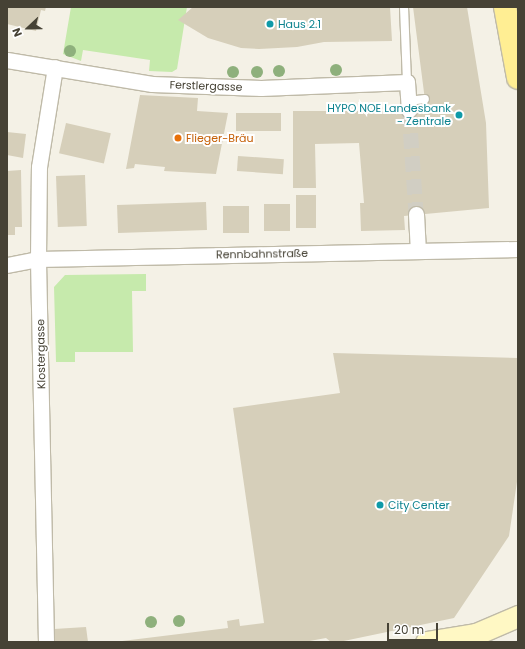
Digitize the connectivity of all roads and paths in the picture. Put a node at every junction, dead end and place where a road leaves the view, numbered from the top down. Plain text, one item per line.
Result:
1 (404, 7) edge
2 (505, 7) edge
3 (7, 60) edge
4 (55, 67) junction
5 (518, 78) edge
6 (407, 82) junction
7 (425, 99) dead end
8 (408, 105) joint
9 (416, 214) tunnel mouth
10 (518, 249) edge
11 (418, 251) junction
12 (38, 259) junction
13 (7, 264) edge
14 (518, 616) edge
15 (46, 642) edge
16 (426, 642) edge

1 - 6 lane
2 - 5 main road
3 - 4 street, Ferstlergasse
4 - 6 street, Ferstlergasse
4 - 12 street, Klostergasse
6 - 8 street
7 - 8 lane
9 - 11 street
10 - 11 street, Rennbahnstraße
11 - 12 street, Rennbahnstraße
12 - 13 street, Rennbahnstraße
12 - 15 street, Klostergasse
14 - 16 street

